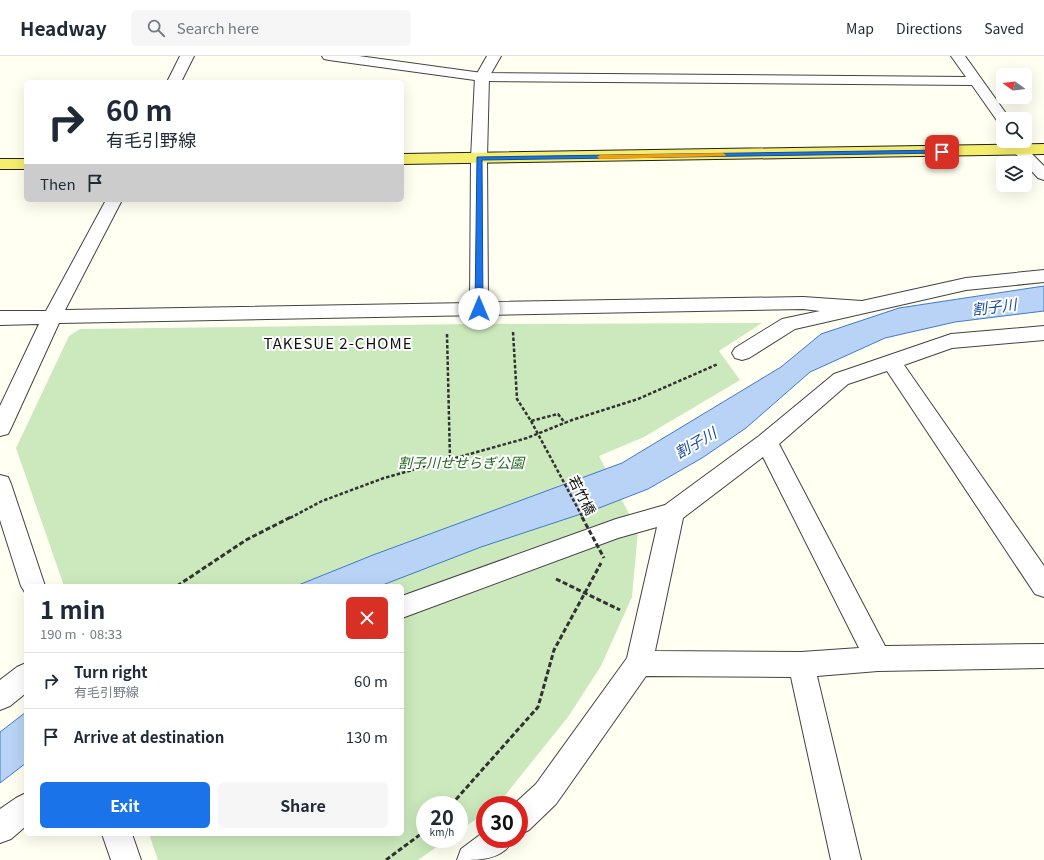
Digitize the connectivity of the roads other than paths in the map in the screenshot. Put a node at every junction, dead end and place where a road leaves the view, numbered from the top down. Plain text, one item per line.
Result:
1 (187, 56) edge
2 (329, 56) edge
3 (494, 56) edge
4 (958, 56) edge
5 (482, 77) junction
6 (175, 80) edge
7 (974, 80) junction
8 (998, 112) edge
9 (996, 147) edge
10 (1021, 148) edge
11 (1032, 148) edge
12 (1044, 149) edge
13 (479, 158) junction
14 (404, 159) edge
15 (0, 164) edge
16 (24, 164) edge
17 (1044, 175) edge
18 (113, 202) edge
19 (1044, 276) edge
20 (861, 307) junction
21 (479, 309) junction
22 (52, 317) junction
23 (0, 318) edge
24 (1040, 340) edge
25 (742, 353) road end
26 (892, 362) junction
27 (0, 428) edge
28 (767, 442) junction
29 (0, 484) edge
30 (672, 513) junction
31 (32, 584) edge
32 (1044, 586) edge
33 (404, 606) edge
34 (1044, 656) edge
35 (878, 659) junction
36 (639, 662) junction
37 (801, 665) junction
38 (24, 678) edge
39 (0, 697) edge
40 (24, 810) edge
41 (528, 811) edge
42 (0, 828) edge
43 (117, 836) edge
44 (126, 860) edge
45 (846, 860) edge

1 - 6 street
2 - 5 street
3 - 5 street
4 - 7 street
5 - 7 street
5 - 13 street
7 - 8 street
9 - 13 main road
10 - 17 street
11 - 12 main road
13 - 14 main road
13 - 21 street
15 - 16 main road
18 - 22 street
19 - 20 street
20 - 21 street
20 - 25 street
21 - 22 street
22 - 23 street
22 - 27 street
24 - 26 street
26 - 28 street
26 - 32 street
28 - 30 street
28 - 35 street
29 - 31 street
30 - 33 street
30 - 36 street
34 - 35 street
35 - 37 street
36 - 37 street
36 - 41 street
37 - 45 street
38 - 39 street
40 - 42 street
43 - 44 street

